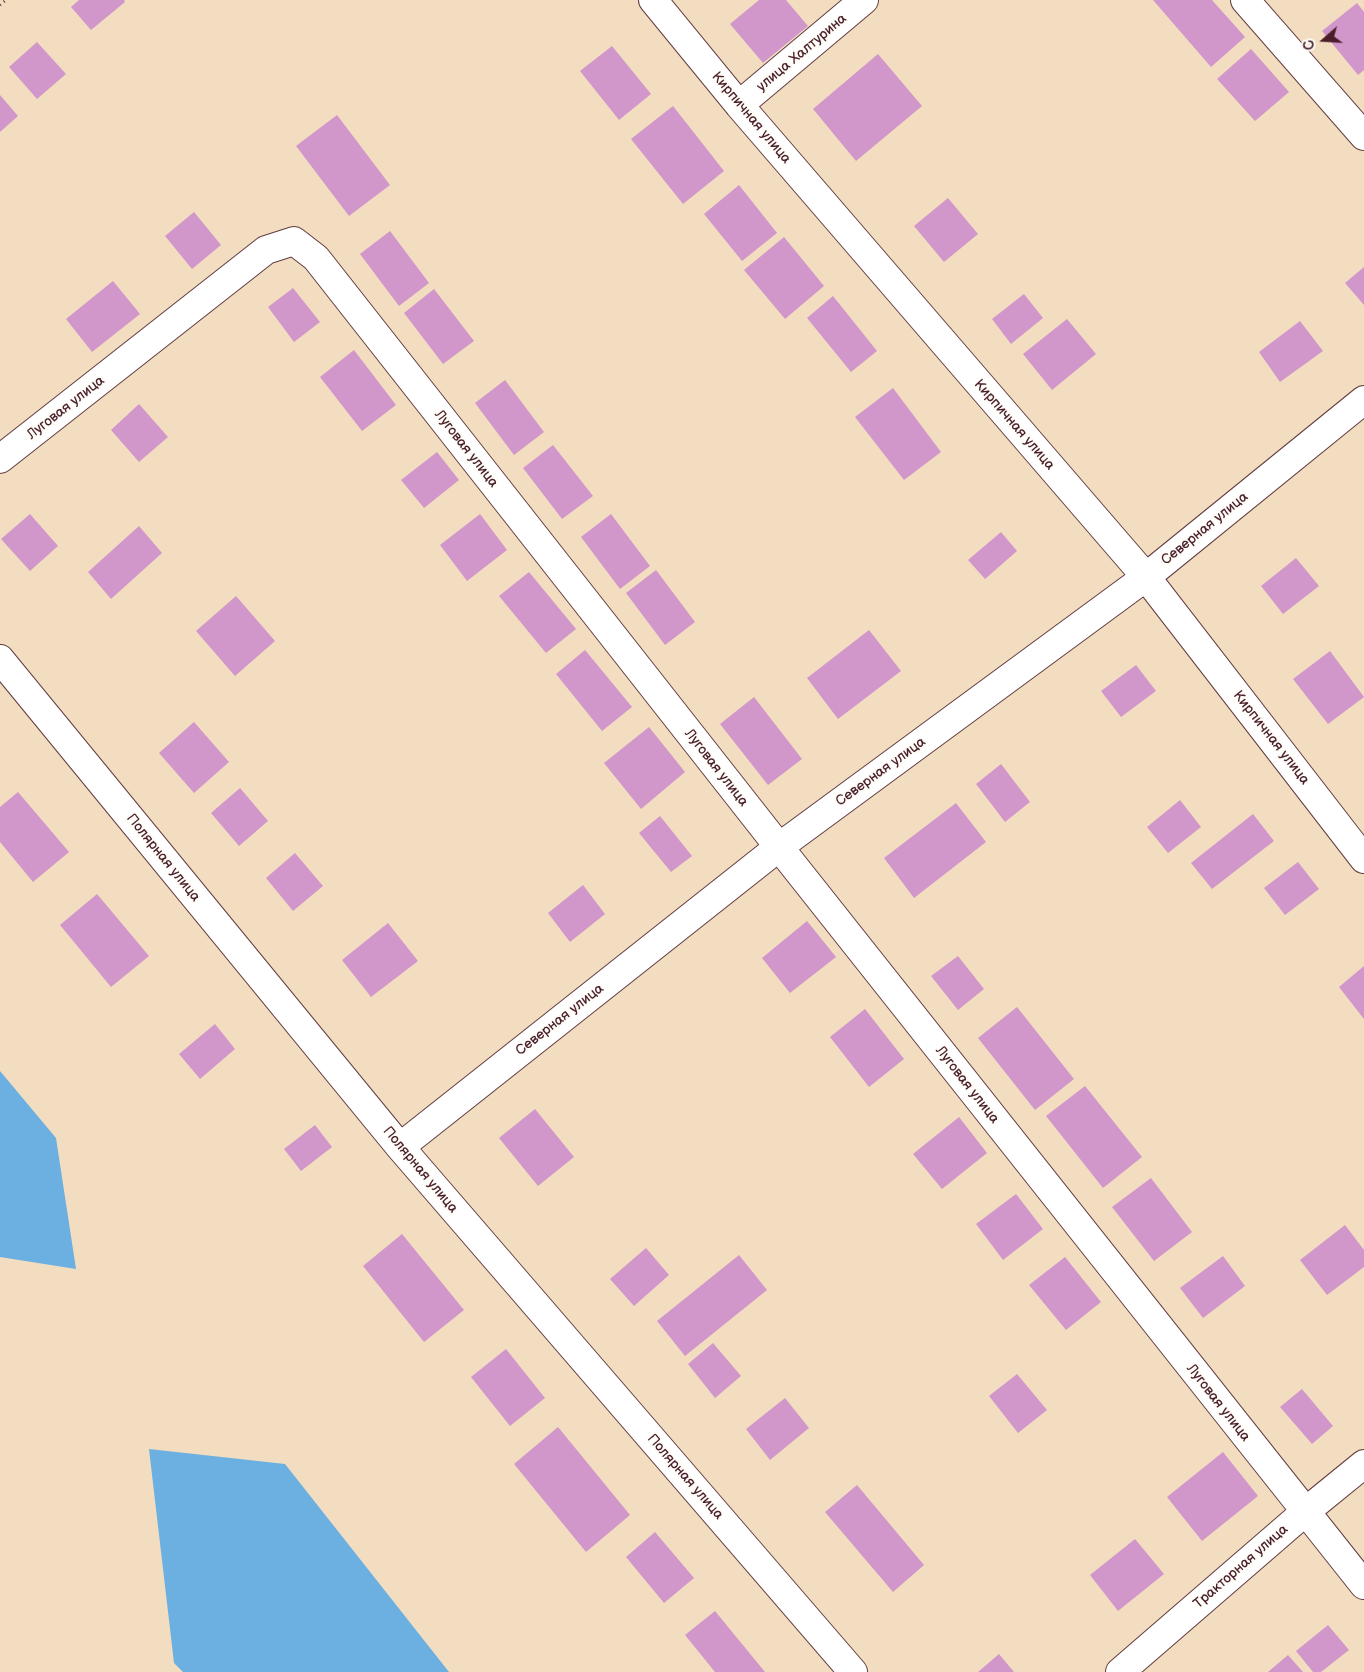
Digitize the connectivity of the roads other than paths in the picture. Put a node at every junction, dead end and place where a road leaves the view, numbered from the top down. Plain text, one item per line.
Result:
1 (653, 0) edge
2 (864, 0) edge
3 (1245, 0) edge
4 (739, 105) junction
5 (1364, 136) edge
6 (1364, 400) edge
7 (0, 459) edge
8 (1146, 577) junction
9 (0, 659) edge
10 (779, 848) junction
11 (1364, 859) edge
12 (400, 1147) junction
13 (1364, 1464) edge
14 (1305, 1512) junction
15 (1364, 1585) edge
16 (852, 1672) edge
17 (1120, 1672) edge

1 - 4 street, Кирпичная улица
2 - 4 street, улица Халтурина
3 - 5 street
4 - 8 street, Кирпичная улица
6 - 8 street, Северная улица
7 - 10 street, Луговая улица
8 - 10 street, Северная улица
8 - 11 street, Кирпичная улица
9 - 12 street, Полярная улица
10 - 12 street, Северная улица
10 - 14 street, Луговая улица
12 - 16 street, Полярная улица
13 - 14 street, Тракторная улица
14 - 15 street, Луговая улица
14 - 17 street, Тракторная улица

